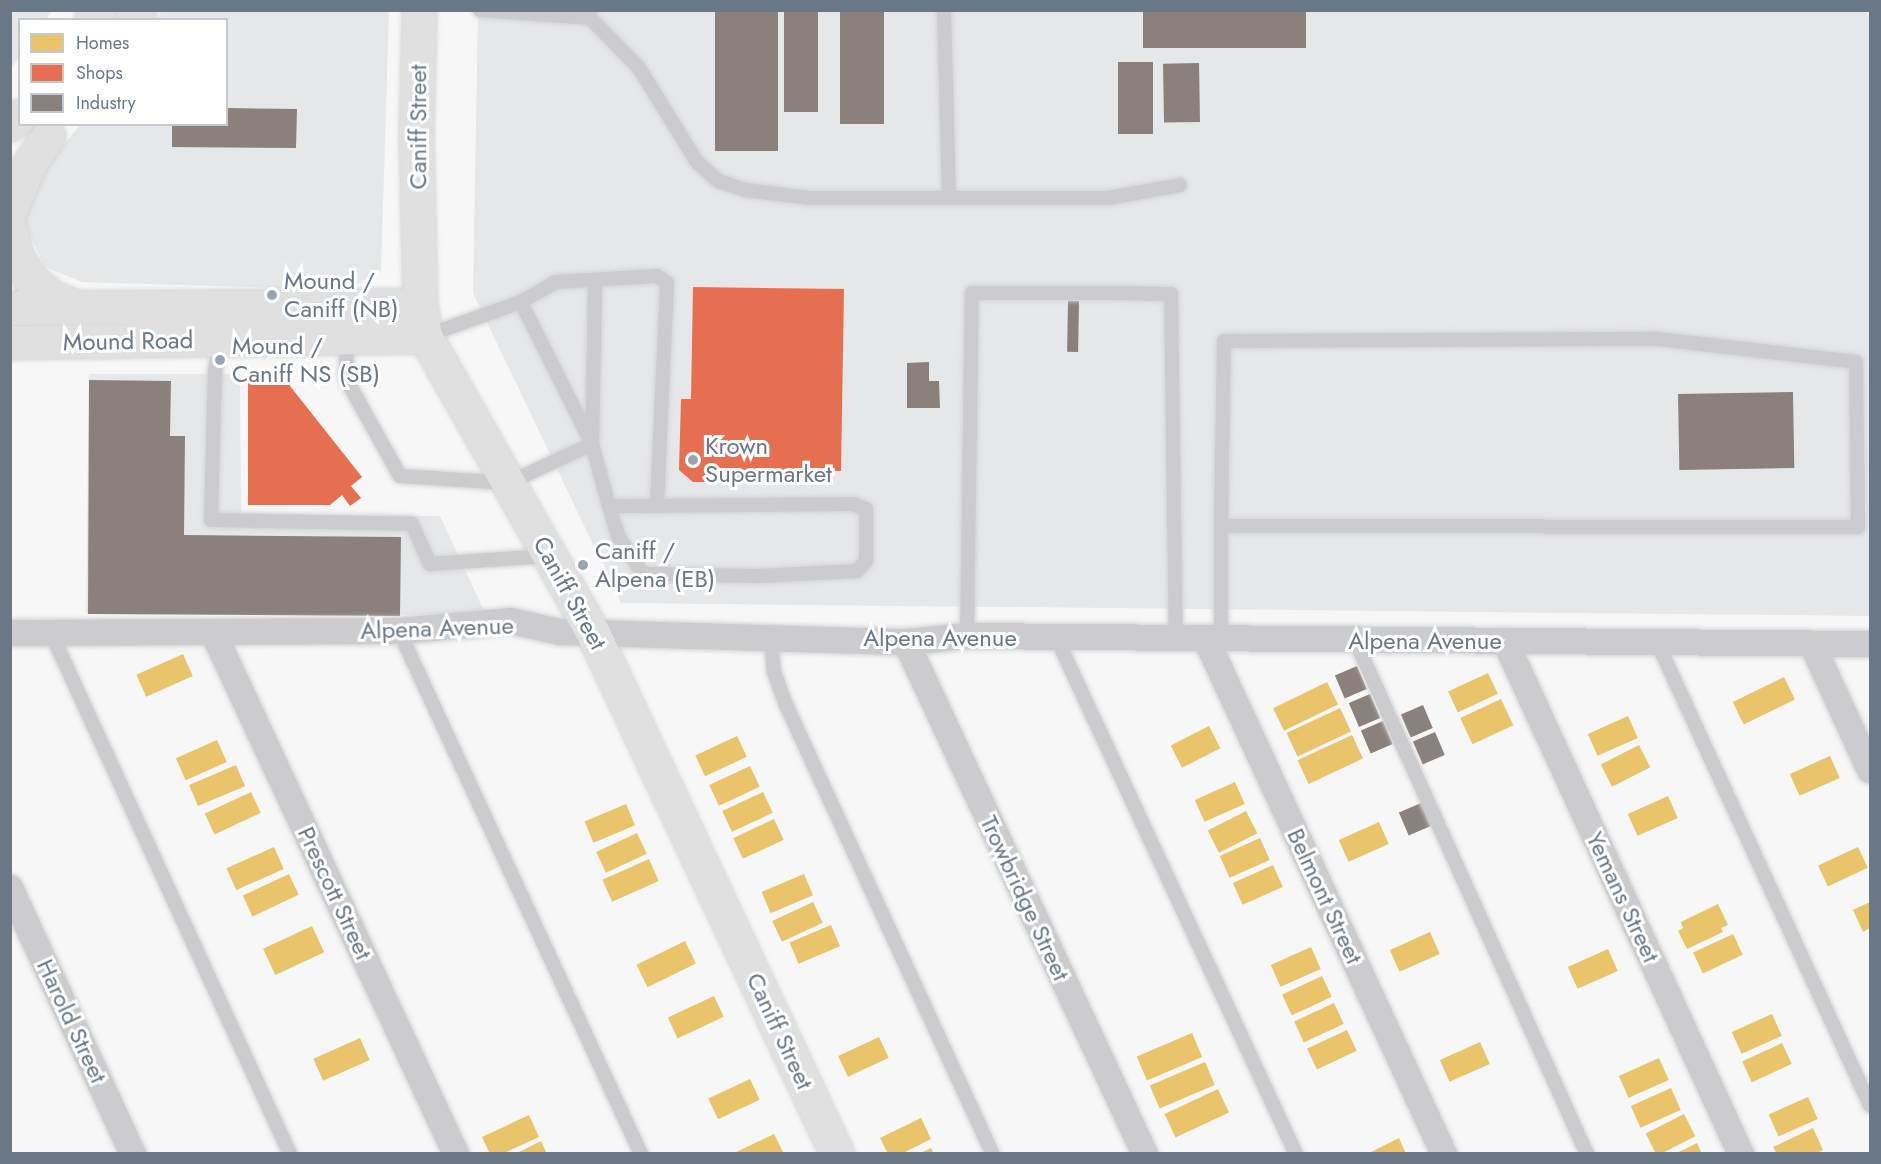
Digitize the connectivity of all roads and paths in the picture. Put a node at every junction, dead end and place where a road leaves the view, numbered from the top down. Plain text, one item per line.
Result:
1 (419, 10) edge
2 (480, 10) edge
3 (944, 10) edge
4 (590, 14) edge
5 (53, 130) edge
6 (10, 173) edge
7 (1180, 185) dead end
8 (949, 198) junction
9 (10, 211) edge
10 (10, 230) edge
11 (595, 280) junction
12 (521, 302) junction
13 (10, 308) edge
14 (86, 310) junction
15 (423, 321) junction
16 (348, 337) junction
17 (220, 340) junction
18 (10, 342) edge
19 (1856, 362) junction
20 (1870, 362) edge
21 (592, 444) junction
22 (508, 483) junction
23 (609, 506) junction
24 (657, 506) junction
25 (1221, 526) junction
26 (1864, 527) edge
27 (549, 556) junction
28 (399, 631) junction
29 (213, 632) junction
30 (10, 633) edge
31 (51, 633) junction
32 (593, 633) junction
33 (967, 636) junction
34 (1061, 638) junction
35 (771, 639) junction
36 (1176, 639) junction
37 (1214, 639) junction
38 (1355, 640) junction
39 (1505, 641) junction
40 (906, 642) junction
41 (1657, 642) junction
42 (1812, 644) junction
43 (1870, 644) edge
44 (1870, 770) edge
45 (10, 888) edge
46 (1870, 1105) edge
47 (134, 1154) edge
48 (290, 1154) edge
49 (456, 1154) edge
50 (641, 1154) edge
51 (837, 1154) edge
52 (993, 1154) edge
53 (1145, 1154) edge
54 (1296, 1154) edge
55 (1444, 1154) edge
56 (1587, 1154) edge
57 (1741, 1154) edge

1 - 15 street, Caniff Street
2 - 4 lane
3 - 8 lane
4 - 8 lane
5 - 6 street
5 - 9 street
7 - 8 lane
10 - 14 street
11 - 12 lane
11 - 21 lane
11 - 24 lane
12 - 15 lane
12 - 21 lane
13 - 14 street, Mound Road
14 - 15 street, Mound Road
15 - 16 street, Mound Road
15 - 22 street, Caniff Street
16 - 17 street, Mound Road
16 - 22 lane
17 - 18 street, Mound Road
17 - 27 lane
19 - 20 lane
19 - 25 lane
19 - 26 lane
21 - 22 lane
21 - 23 lane
22 - 27 street, Caniff Street
23 - 24 lane
23 - 24 lane
25 - 26 lane
25 - 37 lane
27 - 32 street, Caniff Street
28 - 29 street, Alpena Avenue
28 - 32 street, Alpena Avenue
28 - 50 lane
29 - 31 street, Alpena Avenue
29 - 49 street, Prescott Street
30 - 31 street, Alpena Avenue
31 - 48 lane
32 - 35 street, Alpena Avenue
32 - 51 street, Caniff Street
33 - 34 street, Alpena Avenue
33 - 36 lane
33 - 40 street, Alpena Avenue
34 - 36 street, Alpena Avenue
34 - 54 lane
35 - 40 street, Alpena Avenue
35 - 52 lane
36 - 37 street, Alpena Avenue
37 - 38 street, Alpena Avenue
37 - 55 street, Belmont Street
38 - 39 street, Alpena Avenue
38 - 56 lane
39 - 41 street, Alpena Avenue
39 - 57 street, Yemans Street
40 - 53 street, Trowbridge Street
41 - 42 street, Alpena Avenue
41 - 46 lane
42 - 43 street, Alpena Avenue
42 - 44 street
45 - 47 street, Harold Street

